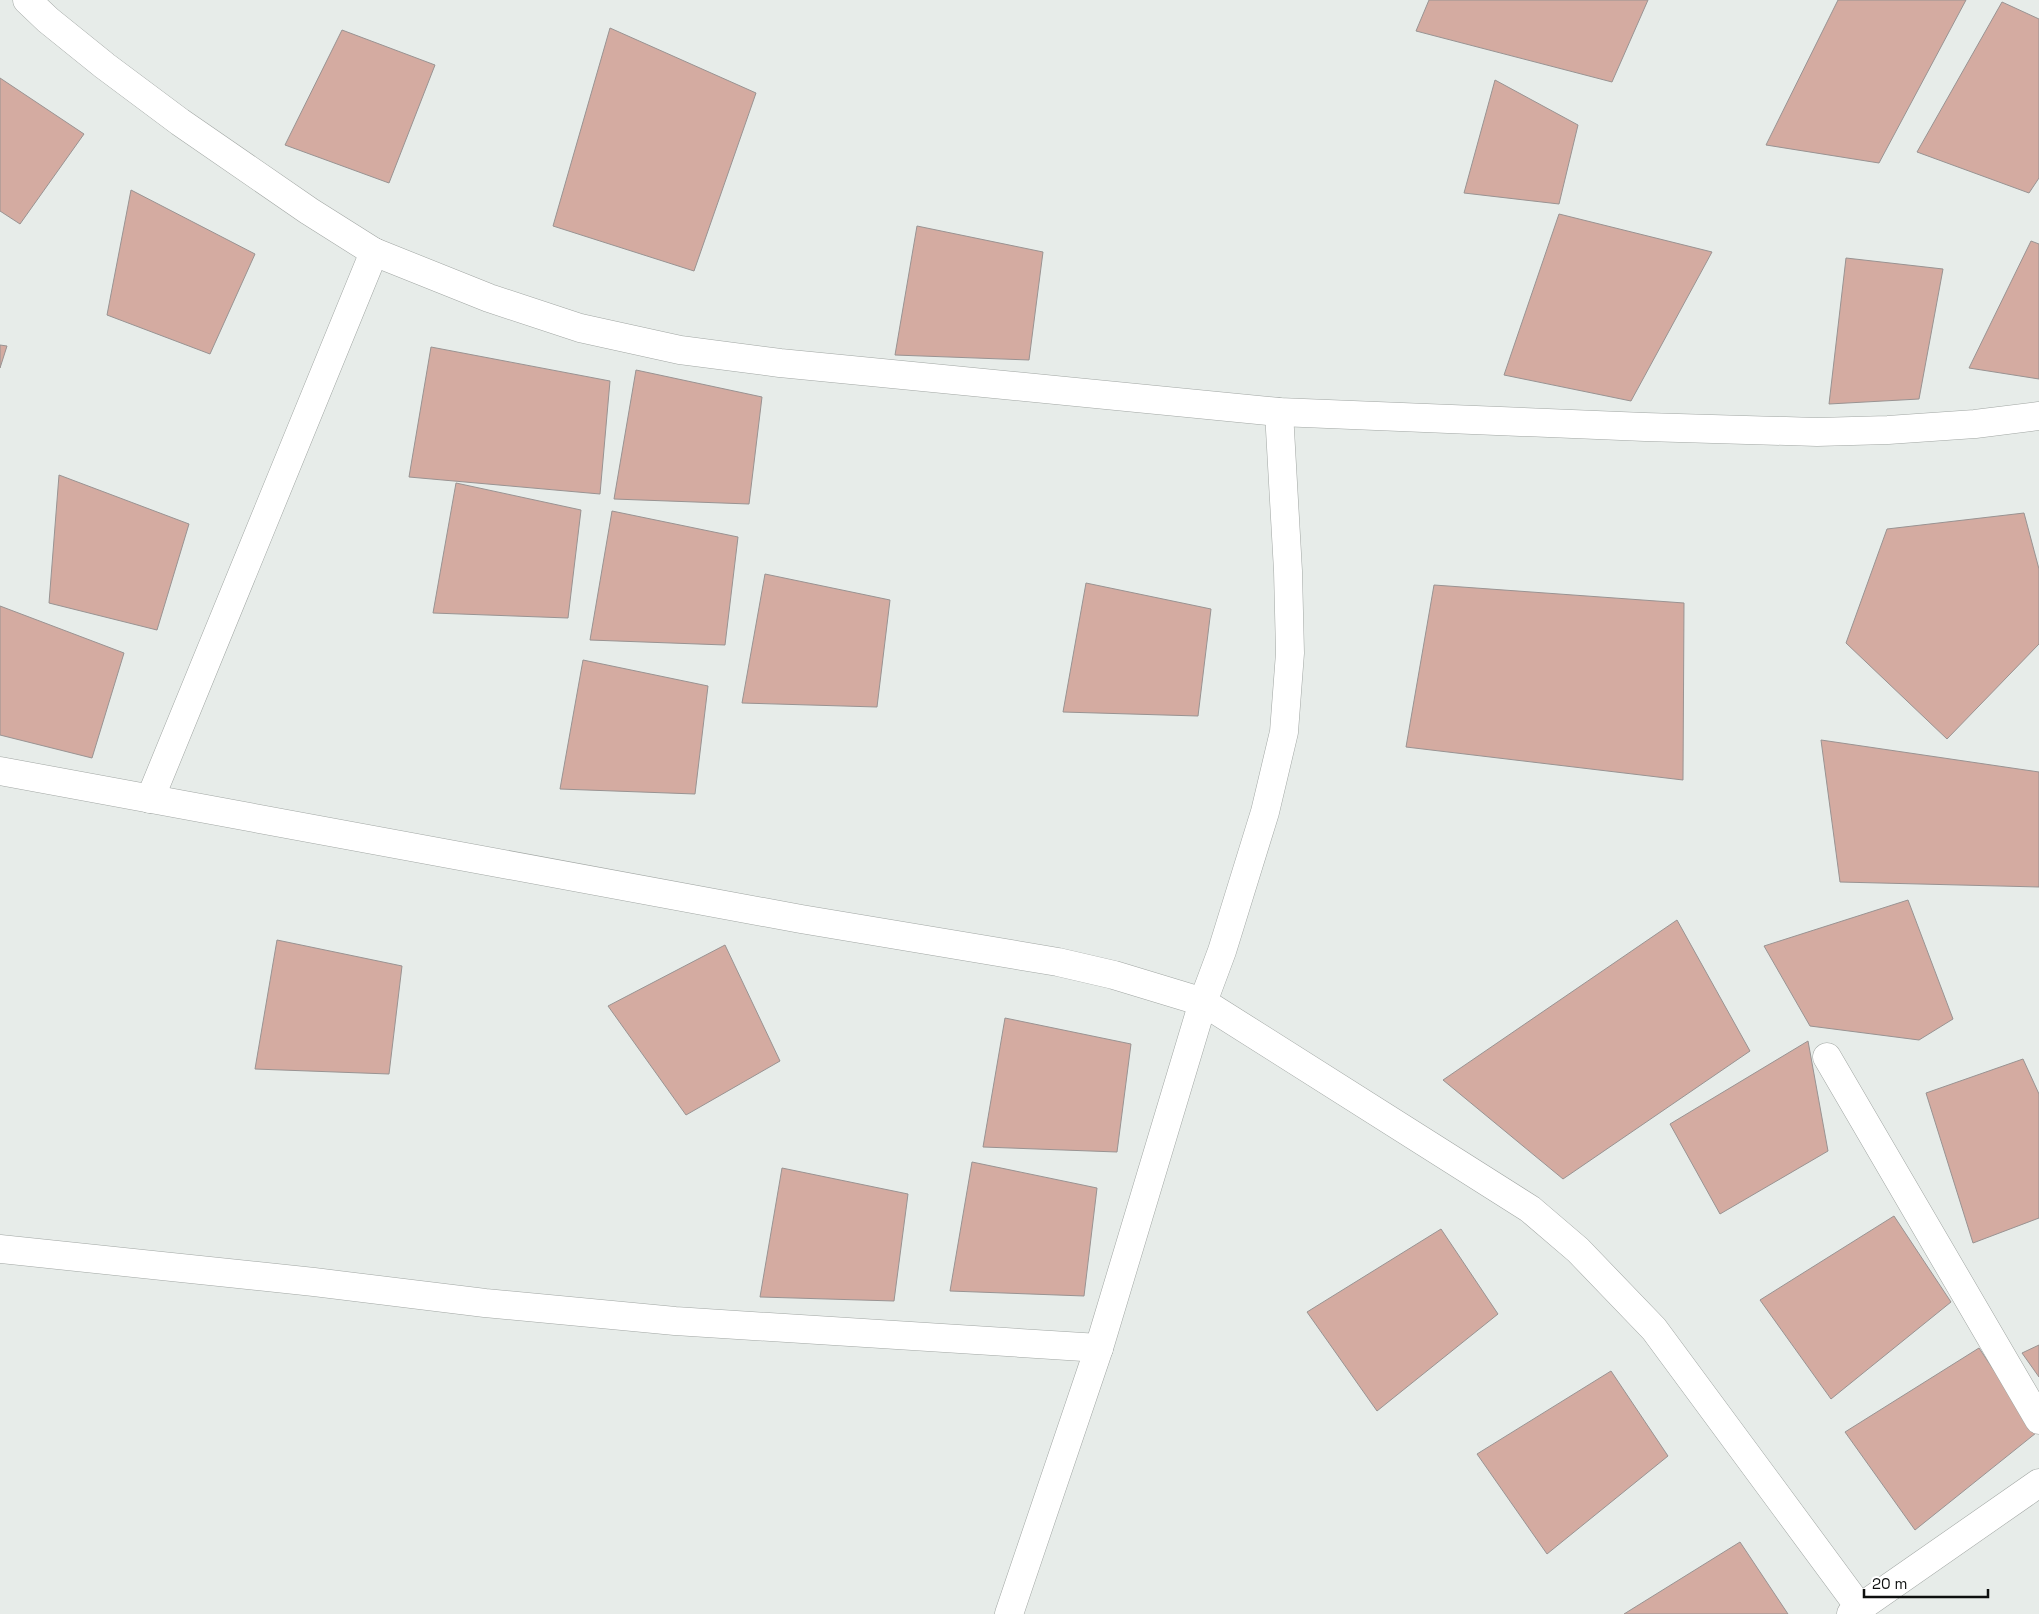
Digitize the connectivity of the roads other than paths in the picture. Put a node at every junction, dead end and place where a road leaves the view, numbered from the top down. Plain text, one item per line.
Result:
1 (27, 0) edge
2 (374, 252) junction
3 (1279, 412) junction
4 (2039, 416) edge
5 (0, 771) edge
6 (150, 799) junction
7 (1202, 1002) junction
8 (1827, 1057) dead end
9 (0, 1249) edge
10 (1099, 1348) junction
11 (2039, 1420) edge
12 (2039, 1483) edge
13 (1856, 1611) edge
14 (1009, 1614) edge

1 - 2 street
2 - 3 street
2 - 6 street
3 - 4 street
3 - 7 street
5 - 6 street
6 - 7 street
7 - 10 street
7 - 13 street
8 - 11 street
9 - 10 street
10 - 14 street
12 - 13 street

